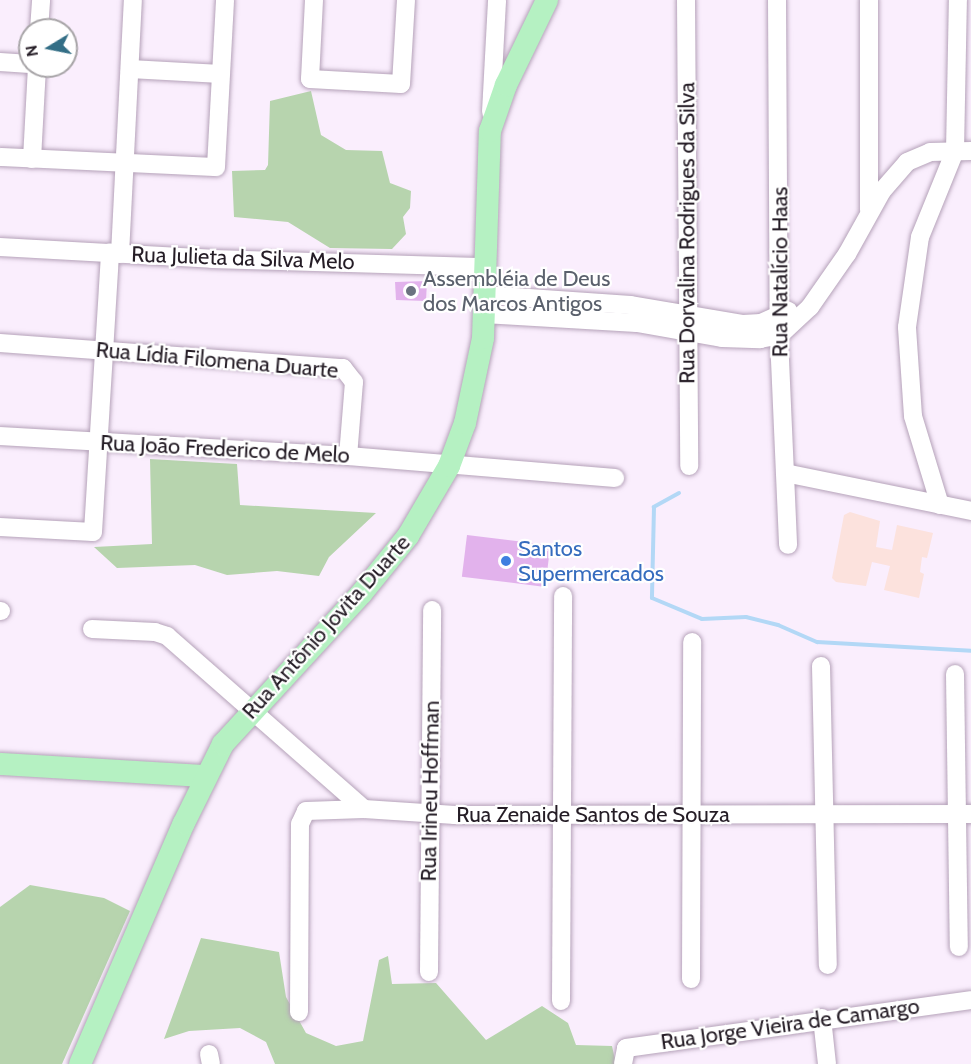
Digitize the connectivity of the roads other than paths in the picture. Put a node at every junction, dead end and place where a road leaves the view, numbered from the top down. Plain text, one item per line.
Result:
1 (41, 0) edge
2 (133, 0) edge
3 (225, 0) edge
4 (314, 0) edge
5 (406, 0) edge
6 (497, 0) edge
7 (547, 0) edge
8 (686, 0) edge
9 (777, 0) edge
10 (869, 0) edge
11 (958, 0) edge
12 (40, 18) edge
13 (495, 45) junction
14 (523, 48) junction
15 (0, 62) edge
16 (18, 63) edge
17 (130, 69) junction
18 (221, 74) junction
19 (36, 78) edge
20 (490, 131) junction
21 (963, 151) edge
22 (0, 158) edge
23 (32, 159) junction
24 (125, 163) junction
25 (869, 212) junction
26 (0, 247) edge
27 (115, 254) junction
28 (486, 267) junction
29 (819, 294) junction
30 (485, 304) junction
31 (688, 314) junction
32 (781, 315) junction
33 (688, 333) junction
34 (779, 335) junction
35 (0, 343) edge
36 (104, 348) junction
37 (0, 436) edge
38 (99, 442) junction
39 (348, 456) junction
40 (449, 466) junction
41 (689, 466) dead end
42 (785, 473) junction
43 (615, 478) dead end
44 (940, 505) junction
45 (971, 511) edge
46 (0, 528) edge
47 (788, 545) dead end
48 (563, 596) dead end
49 (432, 610) dead end
50 (92, 629) dead end
51 (692, 642) dead end
52 (821, 666) dead end
53 (955, 674) dead end
54 (250, 712) junction
55 (0, 764) edge
56 (205, 776) junction
57 (364, 808) junction
58 (562, 814) junction
59 (965, 814) edge
60 (429, 815) junction
61 (690, 815) junction
62 (825, 815) junction
63 (959, 947) dead end
64 (828, 965) dead end
65 (429, 972) dead end
66 (692, 979) dead end
67 (971, 1000) edge
68 (561, 1001) dead end
69 (299, 1012) dead end
70 (822, 1018) junction
71 (80, 1064) edge
72 (623, 1064) edge
73 (827, 1064) edge

1 - 12 street
2 - 17 street
3 - 18 street
4 - 5 street
6 - 13 street
7 - 14 main road, Rua Antônio Jovita Duarte
8 - 31 street, Rua Dorvalina Rodrigues da Silva
9 - 32 street, Rua Natalício Haas
10 - 25 street
11 - 21 street
13 - 14 street
13 - 20 street
14 - 20 main road, Rua Antônio Jovita Duarte
15 - 16 street
17 - 18 street
17 - 24 street
18 - 24 street
19 - 23 street
20 - 28 main road, Rua Antônio Jovita Duarte
21 - 25 street
21 - 44 street
22 - 23 street
23 - 24 street
24 - 27 street
25 - 29 street
26 - 27 street, Rua Julieta da Silva Melo
27 - 28 street, Rua Julieta da Silva Melo
27 - 36 street
28 - 30 main road, Rua Antônio Jovita Duarte
29 - 32 street
29 - 34 street
30 - 31 street
30 - 33 street
30 - 40 main road, Rua Antônio Jovita Duarte
31 - 32 street
31 - 33 street, Rua Dorvalina Rodrigues da Silva
32 - 34 street, Rua Natalício Haas
33 - 34 street
33 - 41 street, Rua Dorvalina Rodrigues da Silva
34 - 42 street, Rua Natalício Haas
35 - 36 street, Rua Lídia Filomena Duarte
36 - 38 street
36 - 39 street, Rua Lídia Filomena Duarte
37 - 38 street, Rua João Frederico de Melo
38 - 39 street, Rua João Frederico de Melo
38 - 46 street
39 - 40 street, Rua João Frederico de Melo
40 - 43 street, Rua João Frederico de Melo
40 - 54 main road, Rua Antônio Jovita Duarte
42 - 44 street
42 - 47 street, Rua Natalício Haas
44 - 45 street
48 - 58 street
49 - 60 street, Rua Irineu Hoffman
50 - 54 street
51 - 61 street
52 - 62 street
53 - 59 street
54 - 56 main road, Rua Antônio Jovita Duarte
54 - 57 street
55 - 56 main road
56 - 71 main road, Rua Antônio Jovita Duarte
57 - 60 street, Rua Zenaide Santos de Souza
57 - 69 street, Rua Zenaide Santos de Souza
58 - 60 street, Rua Zenaide Santos de Souza
58 - 61 street, Rua Zenaide Santos de Souza
58 - 68 street
59 - 62 street, Rua Zenaide Santos de Souza
59 - 63 street
60 - 65 street, Rua Irineu Hoffman
61 - 62 street, Rua Zenaide Santos de Souza
61 - 66 street
62 - 64 street
67 - 70 street, Rua Jorge Vieira de Camargo
70 - 72 street, Rua Jorge Vieira de Camargo
70 - 73 street

